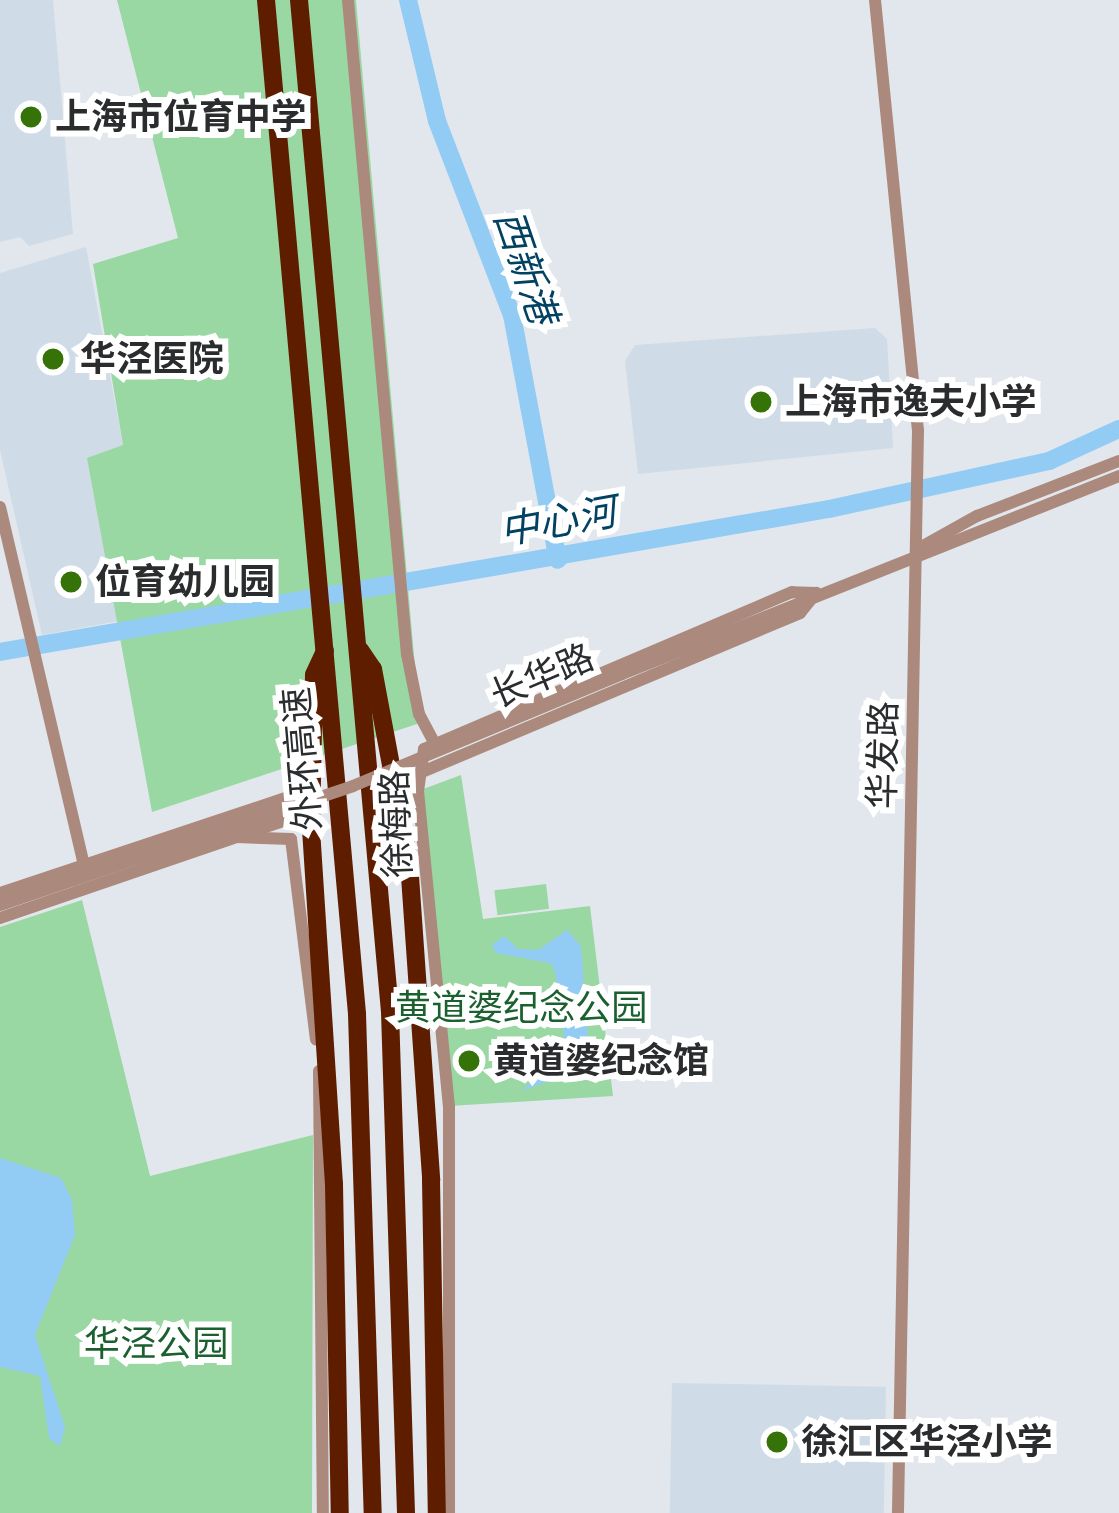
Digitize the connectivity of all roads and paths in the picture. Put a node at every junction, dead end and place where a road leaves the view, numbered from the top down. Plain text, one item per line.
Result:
1 (266, 0) edge
2 (299, 0) edge
3 (348, 0) edge
4 (875, 0) edge
5 (1119, 461) edge
6 (1119, 476) edge
7 (0, 506) edge
8 (917, 551) junction
9 (816, 593) junction
10 (358, 648) junction
11 (325, 650) junction
12 (434, 742) junction
13 (422, 772) junction
14 (236, 837) junction
15 (84, 865) junction
16 (0, 893) edge
17 (0, 905) edge
18 (0, 918) edge
19 (323, 1513) edge
20 (340, 1513) edge
21 (373, 1513) edge
22 (406, 1513) edge
23 (437, 1513) edge
24 (449, 1513) edge
25 (898, 1513) edge

1 - 11 highway, 外环高速
2 - 10 highway, 外环高速
3 - 12 street, 徐梅路
4 - 8 street, 华发路
5 - 8 street, 长华路
6 - 8 street, 长华路
7 - 15 street
8 - 9 street, 长华路
8 - 25 street, 华发路
9 - 12 street, 长华路
9 - 13 street, 长华路
9 - 17 street, 长华路, bridge
10 - 22 highway, 外环高速
10 - 23 highway
11 - 20 highway
11 - 21 highway, 外环高速
12 - 13 street, 徐梅路
13 - 24 street, 徐梅路
14 - 15 street
14 - 18 street
14 - 19 street
15 - 16 street

